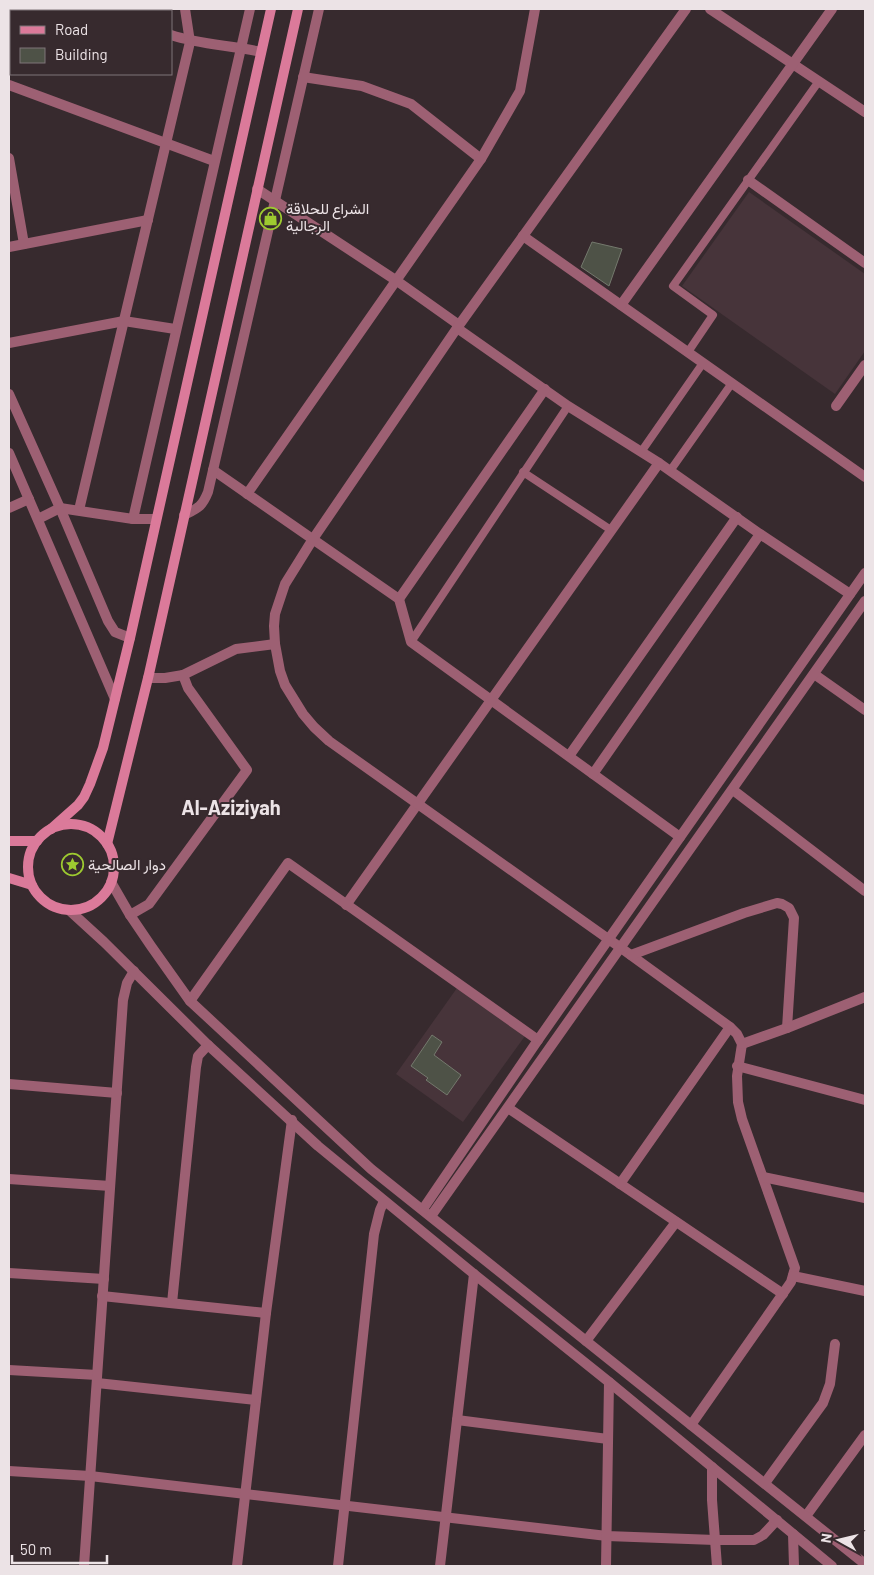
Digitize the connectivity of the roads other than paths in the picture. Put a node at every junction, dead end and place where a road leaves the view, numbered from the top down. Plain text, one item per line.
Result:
1 (185, 9) edge
2 (250, 9) edge
3 (271, 9) edge
4 (298, 9) edge
5 (319, 9) edge
6 (535, 9) edge
7 (710, 9) edge
8 (832, 9) edge
9 (683, 10) edge
10 (172, 35) edge
11 (190, 42) junction
12 (241, 47) junction
13 (261, 52) junction
14 (793, 64) junction
15 (303, 77) junction
16 (819, 81) junction
17 (9, 85) edge
18 (865, 112) edge
19 (166, 144) junction
20 (9, 158) edge
21 (481, 159) junction
22 (214, 161) junction
23 (748, 180) junction
24 (257, 189) junction
25 (275, 200) junction
26 (148, 220) junction
27 (523, 236) junction
28 (24, 244) junction
29 (9, 247) edge
30 (865, 263) edge
31 (396, 281) junction
32 (621, 305) junction
33 (124, 321) junction
34 (458, 326) junction
35 (175, 329) junction
36 (9, 343) edge
37 (688, 352) junction
38 (704, 363) junction
39 (865, 366) edge
40 (732, 383) junction
41 (545, 388) junction
42 (9, 394) edge
43 (568, 406) junction
44 (836, 406) dead end
45 (641, 452) junction
46 (9, 453) edge
47 (659, 463) junction
48 (213, 470) junction
49 (670, 471) junction
50 (523, 472) junction
51 (865, 477) edge
52 (248, 494) junction
53 (29, 499) junction
54 (9, 508) edge
55 (60, 508) junction
56 (79, 510) junction
57 (184, 515) junction
58 (737, 517) junction
59 (38, 519) junction
60 (133, 519) junction
61 (156, 520) junction
62 (611, 530) junction
63 (760, 534) junction
64 (313, 540) junction
65 (865, 573) edge
66 (850, 594) junction
67 (399, 599) junction
68 (865, 601) edge
69 (130, 638) junction
70 (410, 642) junction
71 (275, 644) junction
72 (814, 674) junction
73 (183, 675) junction
74 (148, 678) junction
75 (115, 699) junction
76 (490, 700) junction
77 (865, 710) edge
78 (569, 756) junction
79 (593, 774) junction
80 (733, 790) junction
81 (417, 804) junction
82 (51, 829) junction
83 (680, 837) junction
84 (9, 841) edge
85 (37, 841) junction
86 (107, 844) junction
87 (9, 878) edge
88 (111, 882) junction
89 (32, 885) junction
90 (865, 892) edge
91 (346, 905) junction
92 (69, 910) junction
93 (130, 915) junction
94 (608, 939) junction
95 (621, 948) junction
96 (631, 956) junction
97 (134, 971) junction
98 (865, 996) edge
99 (190, 1001) junction
100 (730, 1026) junction
101 (787, 1028) junction
102 (538, 1040) junction
103 (742, 1044) junction
104 (208, 1045) junction
105 (737, 1066) junction
106 (9, 1084) edge
107 (117, 1093) junction
108 (865, 1100) edge
109 (508, 1108) junction
110 (292, 1120) junction
111 (763, 1176) junction
112 (9, 1179) edge
113 (620, 1184) junction
114 (110, 1186) junction
115 (865, 1198) edge
116 (384, 1201) junction
117 (423, 1209) junction
118 (431, 1216) junction
119 (676, 1222) junction
120 (9, 1273) edge
121 (474, 1274) junction
122 (793, 1276) junction
123 (104, 1279) junction
124 (865, 1291) edge
125 (783, 1294) junction
126 (102, 1296) junction
127 (172, 1304) junction
128 (266, 1313) junction
129 (586, 1341) junction
130 (835, 1344) dead end
131 (9, 1370) edge
132 (97, 1379) junction
133 (610, 1382) junction
134 (256, 1400) junction
135 (457, 1420) junction
136 (691, 1425) junction
137 (865, 1435) edge
138 (608, 1440) junction
139 (861, 1449) edge
140 (712, 1467) junction
141 (9, 1471) edge
142 (90, 1476) junction
143 (765, 1483) junction
144 (245, 1494) junction
145 (344, 1505) junction
146 (806, 1516) junction
147 (446, 1517) junction
148 (777, 1520) junction
149 (793, 1534) junction
150 (607, 1536) junction
151 (715, 1540) junction
152 (865, 1564) edge
153 (84, 1566) edge
154 (237, 1566) edge
155 (338, 1566) edge
156 (440, 1566) edge
157 (606, 1566) edge
158 (717, 1566) edge
159 (794, 1566) edge
160 (832, 1566) edge

1 - 11 street
2 - 12 street
3 - 13 main road
4 - 24 main road
5 - 15 street
6 - 21 street
7 - 14 street
8 - 14 street
9 - 27 street
10 - 11 street
11 - 12 street
11 - 19 street
12 - 13 street
12 - 22 street
13 - 61 main road
14 - 16 street
14 - 32 street
15 - 21 street
15 - 25 street
16 - 18 street
16 - 23 lane
17 - 19 street
19 - 22 street
19 - 26 street
20 - 28 street
21 - 31 street
22 - 35 street
23 - 30 street
23 - 37 lane
24 - 25 street
24 - 57 main road
25 - 31 street
25 - 48 street
26 - 28 street
26 - 33 street
27 - 32 street
27 - 34 street
28 - 29 street
31 - 34 street
31 - 52 street
32 - 37 street
33 - 35 street
33 - 36 street
33 - 56 street
34 - 41 street
34 - 64 street
35 - 60 street
37 - 38 street
38 - 40 street
38 - 45 lane
39 - 44 street
40 - 49 lane
40 - 51 street
41 - 43 street
41 - 67 street
42 - 55 street
43 - 45 street
43 - 50 lane
45 - 47 street
46 - 53 street
47 - 49 street
47 - 62 street
48 - 52 street
48 - 57 street
49 - 58 street
50 - 62 lane
50 - 70 lane
52 - 64 street
53 - 54 street
53 - 59 street
55 - 56 street
55 - 59 street
55 - 69 street
56 - 60 street
57 - 74 main road
58 - 63 street
58 - 78 street
59 - 75 street
60 - 61 street
61 - 69 main road
62 - 76 street
63 - 66 street
63 - 79 street
64 - 67 street
64 - 71 street
65 - 66 street
66 - 83 street
67 - 70 street
68 - 72 street
69 - 75 main road
70 - 76 street
71 - 73 street
71 - 81 street
72 - 77 street
72 - 80 street
73 - 74 street
73 - 93 street
74 - 86 main road
75 - 82 main road
76 - 78 street
76 - 81 street
78 - 79 street
79 - 83 street
80 - 90 street
80 - 95 street
81 - 91 street
81 - 94 street
82 - 85 main road
82 - 86 main road
83 - 94 street
84 - 85 main road
85 - 89 main road
86 - 88 main road
87 - 89 main road
88 - 92 main road
88 - 93 street
89 - 92 main road
91 - 99 street
91 - 102 street
92 - 97 street
93 - 99 street
94 - 95 street
94 - 102 street
95 - 96 street
95 - 109 street
96 - 100 street
96 - 101 street
97 - 104 street
97 - 107 street
98 - 101 street
99 - 117 street
100 - 103 street
100 - 113 street
101 - 103 street
102 - 117 street
103 - 105 street
104 - 110 street
104 - 127 street
105 - 108 street
105 - 111 street
106 - 107 street
107 - 114 street
109 - 113 street
109 - 118 street
110 - 116 street
110 - 128 street
111 - 115 street
111 - 122 street
112 - 114 street
113 - 119 street
114 - 123 street
116 - 121 street
116 - 145 street
117 - 118 street
118 - 129 street
119 - 125 street
119 - 129 street
120 - 123 street
121 - 133 street
121 - 135 street
122 - 124 street
122 - 125 street
123 - 126 street
125 - 136 street
126 - 127 street
126 - 132 street
127 - 128 street
128 - 134 street
129 - 136 street
130 - 143 street
131 - 132 street
132 - 134 street
132 - 142 street
133 - 138 street
133 - 140 street
134 - 144 street
135 - 138 street
135 - 147 street
136 - 143 street
137 - 139 street
138 - 150 street
139 - 146 street
140 - 148 street
140 - 151 street
141 - 142 street
142 - 144 street
142 - 153 street
143 - 146 street
144 - 145 street
144 - 154 street
145 - 147 street
145 - 155 street
146 - 152 street
147 - 150 street
147 - 156 street
148 - 149 street
148 - 151 street
149 - 159 street
149 - 160 street
150 - 151 street
150 - 157 street
151 - 158 street

